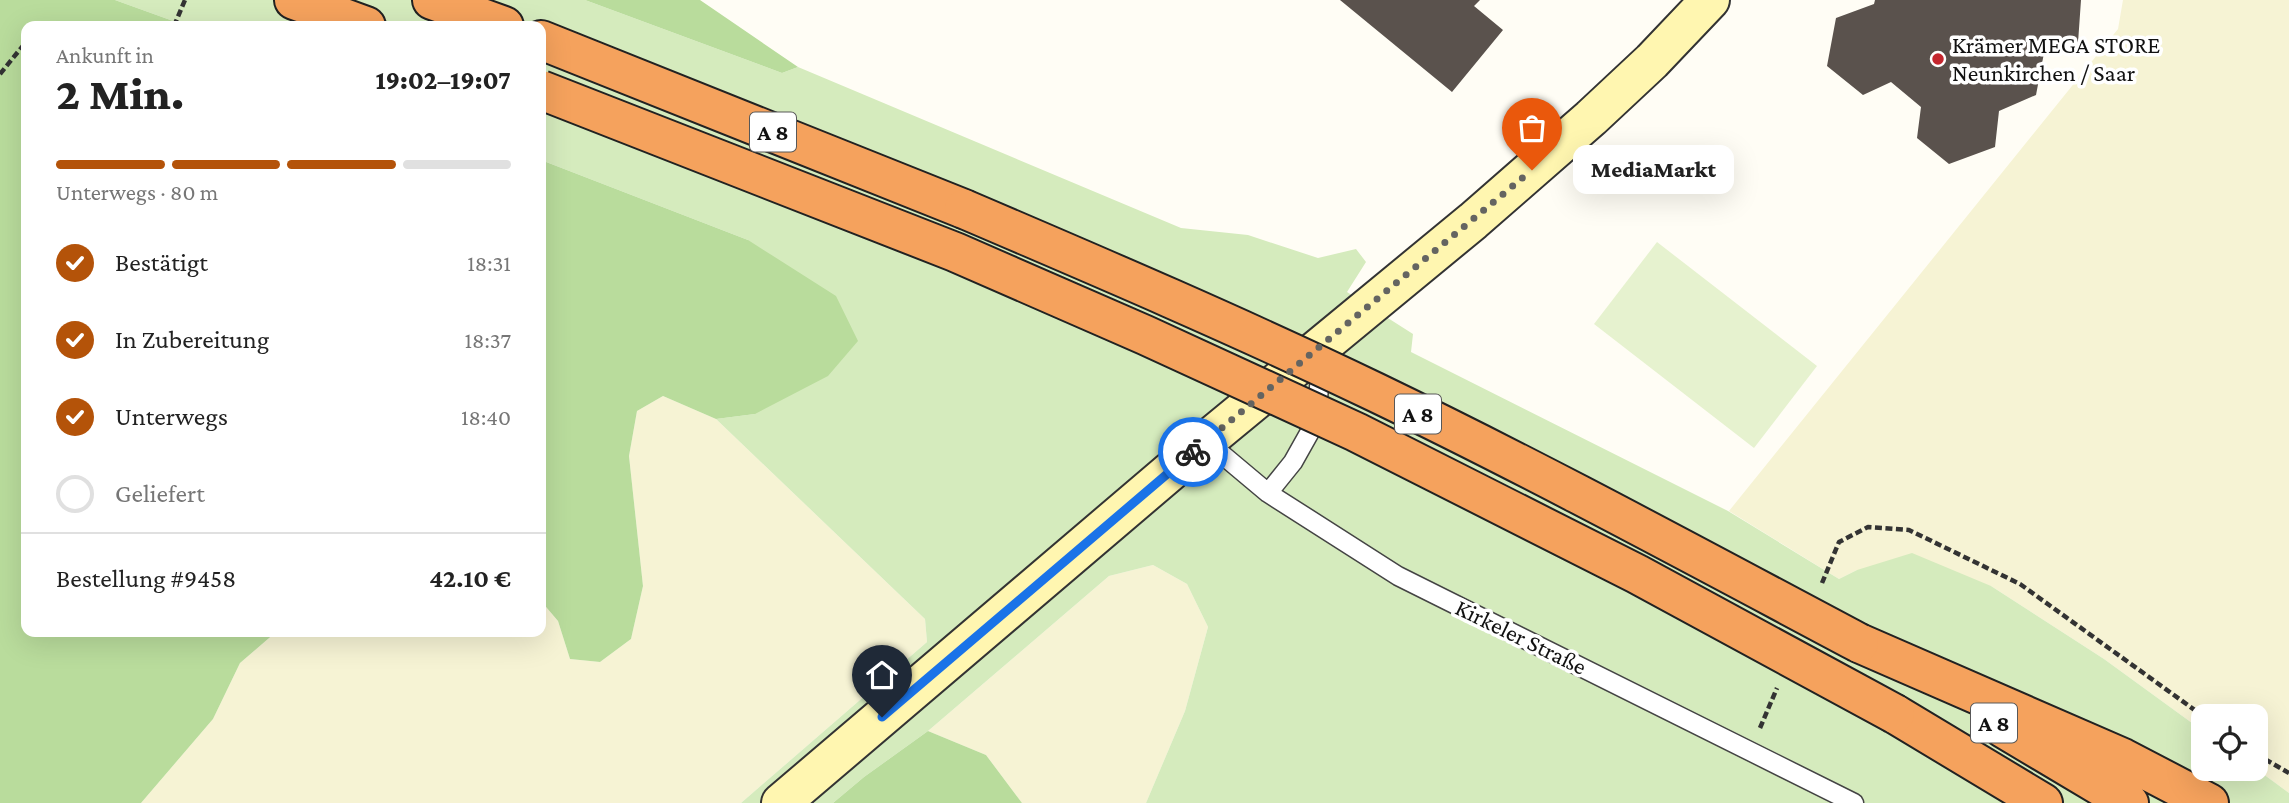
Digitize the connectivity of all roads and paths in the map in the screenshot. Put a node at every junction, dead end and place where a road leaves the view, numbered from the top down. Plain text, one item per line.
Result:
1 (185, 0) edge
2 (294, 0) edge
3 (432, 0) edge
4 (1710, 0) edge
5 (176, 21) edge
6 (352, 21) edge
7 (489, 21) edge
8 (546, 42) edge
9 (21, 48) edge
10 (0, 74) edge
11 (546, 92) edge
12 (1322, 346) junction
13 (1206, 441) junction
14 (1268, 493) junction
15 (1818, 591) dead end
16 (1859, 643) junction
17 (1782, 677) dead end
18 (2191, 707) edge
19 (1750, 751) junction
20 (2268, 761) edge
21 (2289, 773) edge
22 (782, 803) edge
23 (1854, 803) edge
24 (2043, 803) edge
25 (2129, 803) edge
26 (2209, 803) edge

1 - 5 path
2 - 6 highway
3 - 7 highway
4 - 12 main road
8 - 16 highway, A 8, bridge
9 - 10 path
11 - 24 highway, A 8, bridge
12 - 13 main road
12 - 14 lane
13 - 14 lane, Kirkeler Straße
13 - 22 main road
14 - 19 lane, Kirkeler Straße
15 - 18 path
16 - 25 highway, A 8
16 - 26 highway
17 - 19 path
19 - 23 lane, Kirkeler Straße
20 - 21 path

